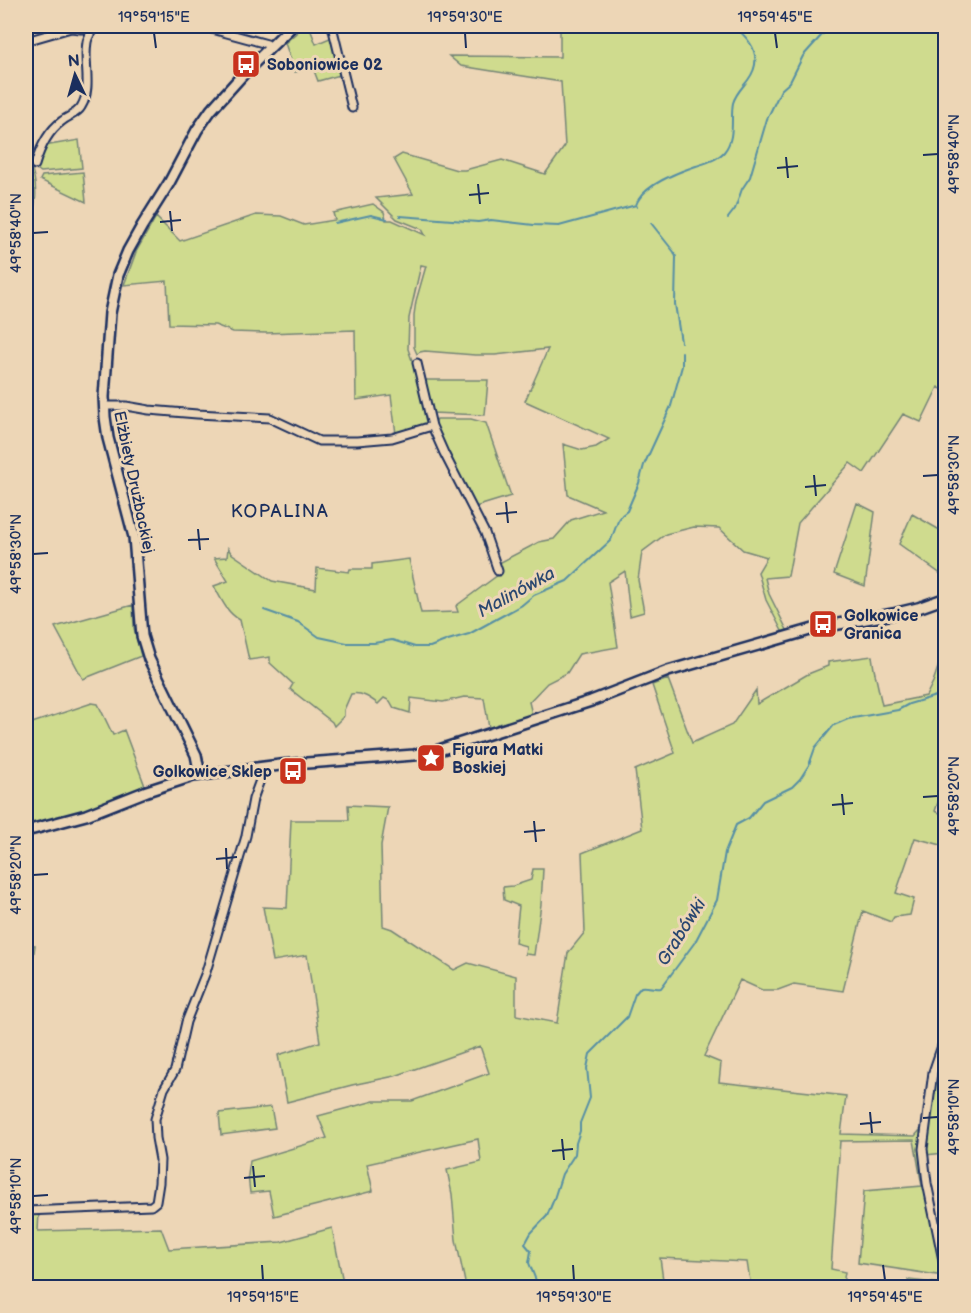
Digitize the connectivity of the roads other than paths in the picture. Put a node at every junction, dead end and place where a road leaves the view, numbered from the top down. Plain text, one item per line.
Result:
1 (104, 26) edge
2 (201, 26) edge
3 (292, 26) edge
4 (332, 26) edge
5 (93, 29) junction
6 (26, 41) edge
7 (271, 47) junction
8 (352, 108) dead end
9 (35, 165) dead end
10 (417, 363) dead end
11 (104, 406) junction
12 (432, 426) junction
13 (498, 571) dead end
14 (945, 598) edge
15 (263, 767) junction
16 (200, 775) junction
17 (26, 831) edge
18 (945, 1034) edge
19 (26, 1211) edge
20 (945, 1275) edge

1 - 5 street
2 - 7 street
3 - 7 street, Elżbiety Drużbackiej
4 - 8 street
5 - 6 street
5 - 9 street
7 - 11 street, Elżbiety Drużbackiej
10 - 12 street
11 - 12 street
11 - 16 street, Elżbiety Drużbackiej
12 - 13 street
14 - 15 street
15 - 16 street
15 - 19 street
16 - 17 street
18 - 20 street

